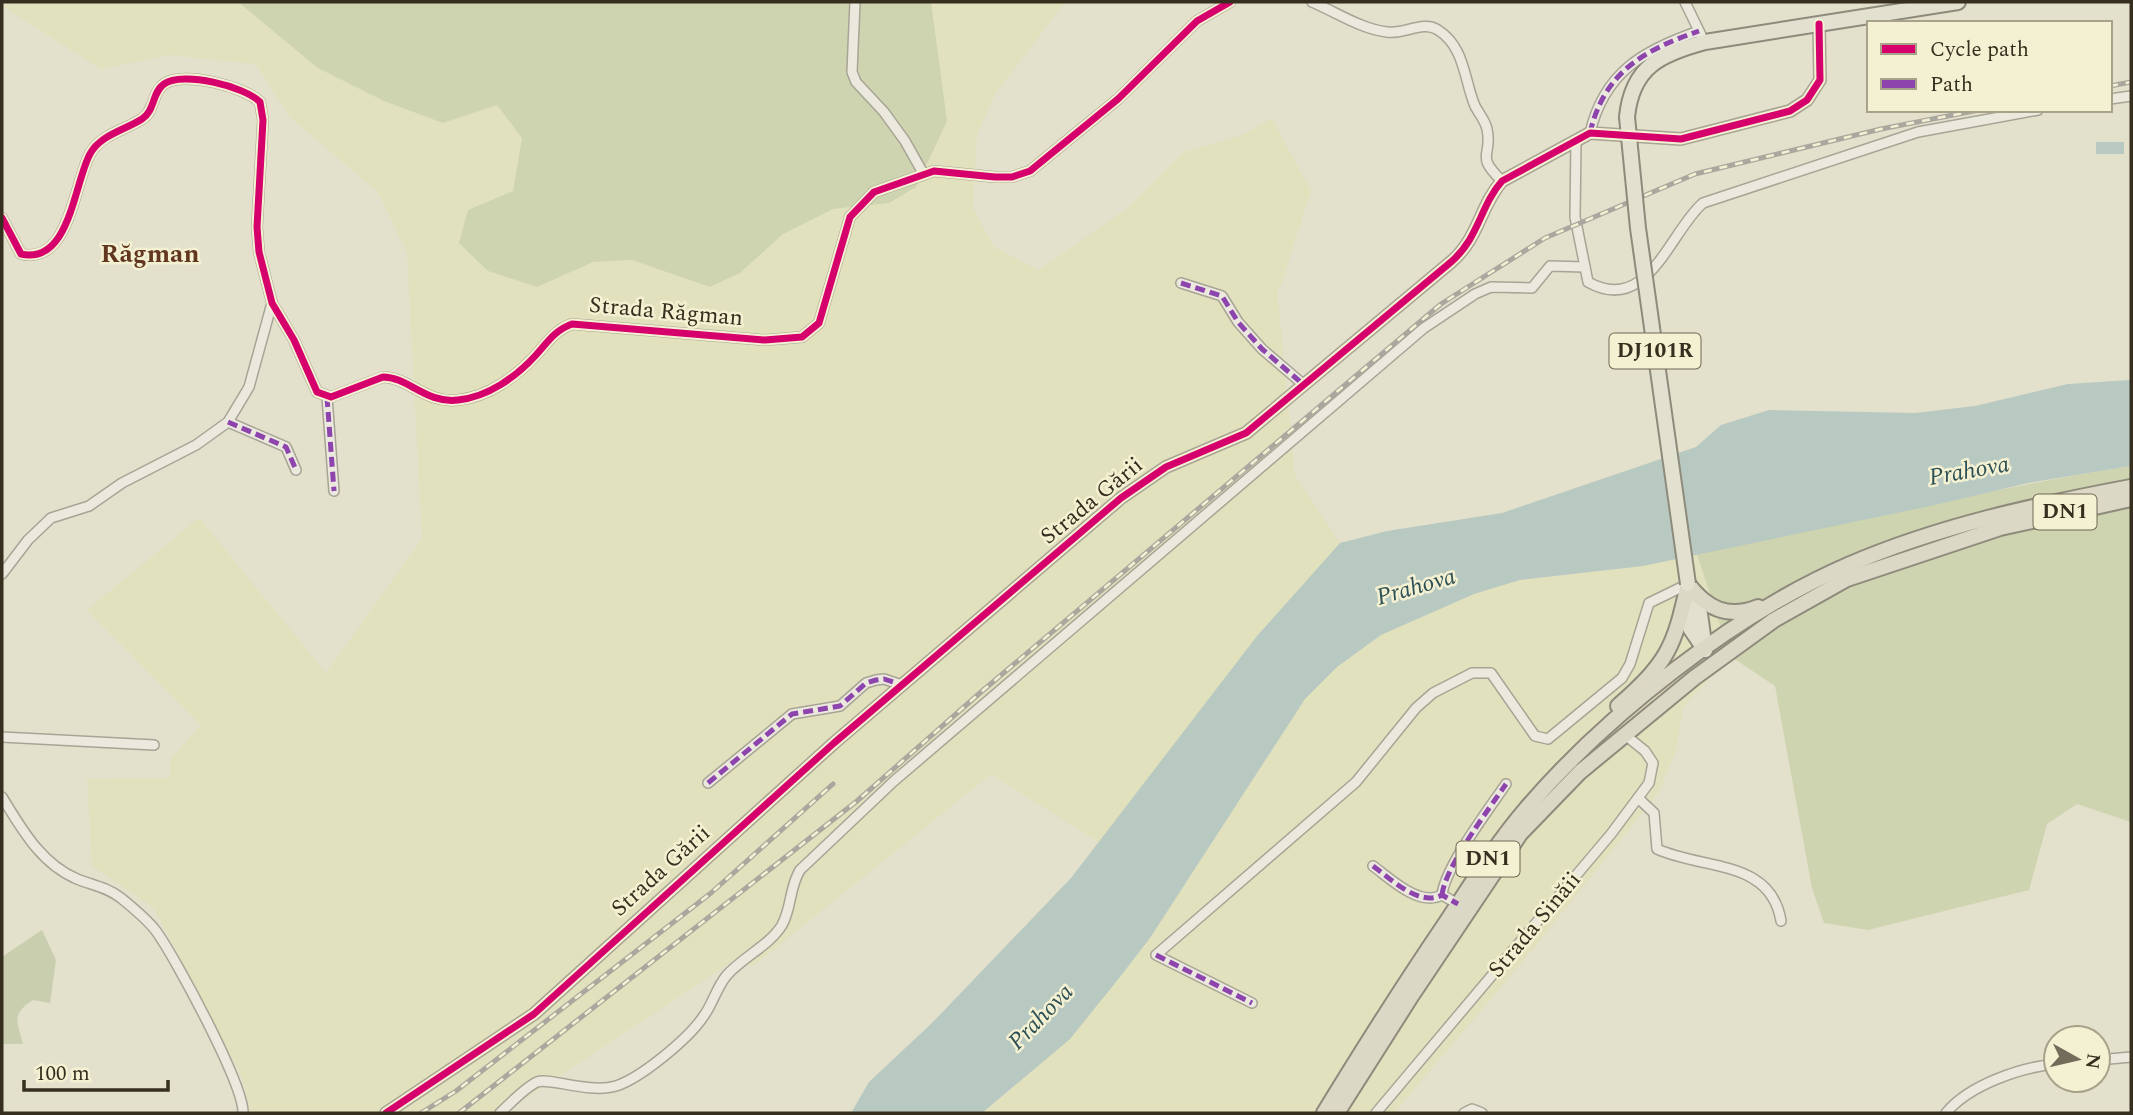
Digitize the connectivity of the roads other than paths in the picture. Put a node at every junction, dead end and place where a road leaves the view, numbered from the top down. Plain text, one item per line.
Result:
1 (855, 2) edge
2 (1230, 2) edge
3 (1312, 2) edge
4 (1685, 2) edge
5 (1958, 2) edge
6 (1819, 24) junction
7 (1702, 36) junction
8 (2131, 96) edge
9 (2112, 99) edge
10 (2027, 112) edge
11 (1590, 133) junction
12 (1576, 140) junction
13 (923, 173) junction
14 (1502, 181) junction
15 (2, 218) edge
16 (1585, 267) junction
17 (1181, 283) dead end
18 (272, 303) junction
19 (1304, 385) junction
20 (327, 397) junction
21 (228, 422) junction
22 (296, 470) dead end
23 (2131, 487) edge
24 (334, 492) dead end
25 (2131, 499) edge
26 (2, 574) edge
27 (1688, 584) junction
28 (1795, 591) junction
29 (1704, 650) junction
30 (1713, 663) junction
31 (902, 685) junction
32 (1624, 734) junction
33 (2, 737) edge
34 (155, 745) dead end
35 (1554, 779) junction
36 (708, 783) dead end
37 (1506, 784) dead end
38 (2, 797) edge
39 (1638, 799) junction
40 (1373, 866) dead end
41 (1443, 895) junction
42 (1458, 904) junction
43 (1781, 922) dead end
44 (1252, 1003) dead end
45 (2131, 1057) edge
46 (2112, 1059) edge
47 (2042, 1066) edge
48 (243, 1113) edge
49 (386, 1113) edge
50 (500, 1113) edge
51 (1324, 1113) edge
52 (1337, 1113) edge
53 (1376, 1113) edge
54 (1464, 1113) edge
55 (1482, 1113) edge
56 (1946, 1113) edge

1 - 13 street
2 - 13 street, Strada Răgman
3 - 14 street
4 - 7 street
5 - 6 main road, DJ101R
6 - 7 main road, DJ101R
6 - 11 street
7 - 11 street
7 - 27 main road, DJ101R, bridge
8 - 9 street
10 - 16 street
11 - 12 street
12 - 14 street
12 - 16 street
13 - 20 street, Strada Răgman
14 - 19 street, Strada Gării
15 - 18 street
16 - 50 street
17 - 19 street
18 - 20 street
18 - 21 street
19 - 31 street, Strada Gării
20 - 24 street
21 - 22 street
21 - 26 street
23 - 28 highway, DN1
25 - 30 highway, DN1
27 - 28 highway
27 - 29 main road, DJ101R
27 - 35 highway
27 - 44 street
28 - 29 highway, DN1
29 - 30 highway
29 - 35 highway, DN1
30 - 32 highway, DN1
31 - 36 street
31 - 49 street, Strada Gării
32 - 39 street, Strada Sinăii
32 - 52 highway, DN1
33 - 34 street
35 - 42 highway, DN1
37 - 41 street
38 - 48 street
39 - 43 street
39 - 53 street, Strada Sinăii
40 - 41 street
41 - 42 street
42 - 51 highway, DN1
45 - 46 street
47 - 56 street
54 - 55 street

